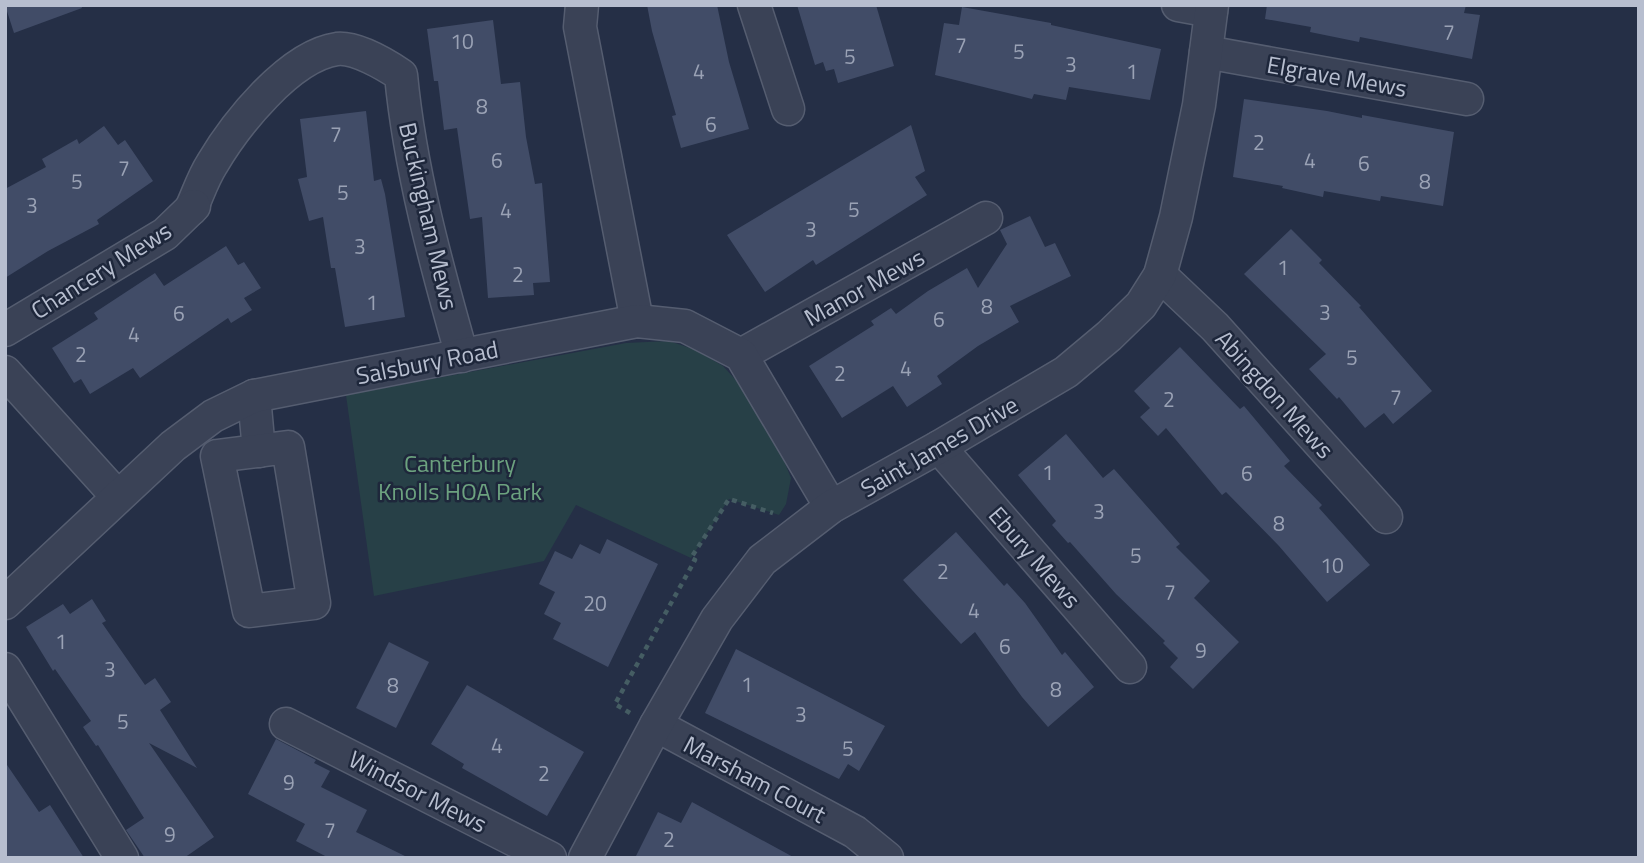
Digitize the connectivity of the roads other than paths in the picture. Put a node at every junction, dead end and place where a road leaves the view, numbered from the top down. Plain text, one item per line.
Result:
1 (582, 5) edge
2 (754, 5) edge
3 (1178, 5) edge
4 (1212, 8) edge
5 (1206, 52) junction
6 (401, 75) joint
7 (1467, 99) dead end
8 (788, 109) dead end
9 (986, 218) dead end
10 (1160, 275) junction
11 (637, 321) junction
12 (5, 330) edge
13 (741, 355) junction
14 (463, 356) junction
15 (5, 372) edge
16 (254, 396) junction
17 (939, 447) junction
18 (259, 451) junction
19 (117, 496) junction
20 (831, 507) junction
21 (1386, 517) dead end
22 (5, 603) edge
23 (1130, 667) dead end
24 (5, 669) edge
25 (647, 722) junction
26 (286, 724) dead end
27 (121, 858) edge
28 (550, 858) edge
29 (585, 858) edge
30 (887, 858) edge

1 - 11 street
2 - 8 street
3 - 4 street
4 - 5 street, Saint James Drive
5 - 7 street, Elgrave Mews
5 - 10 street, Saint James Drive
6 - 12 street, Chancery Mews
6 - 14 street, Buckingham Mews
9 - 13 street, Manor Mews
10 - 17 street, Saint James Drive
10 - 21 street, Abingdon Mews
11 - 13 street, Salsbury Road
11 - 14 street, Salsbury Road
13 - 20 street
14 - 16 street, Salsbury Road
15 - 19 street
16 - 18 street
16 - 19 street, Salsbury Road
17 - 20 street, Saint James Drive
17 - 23 street, Ebury Mews
18 - 18 street
19 - 22 street, Salsbury Road
20 - 25 street, Saint James Drive
24 - 27 street
25 - 29 street, Saint James Drive
25 - 30 street, Marsham Court
26 - 28 street, Windsor Mews

